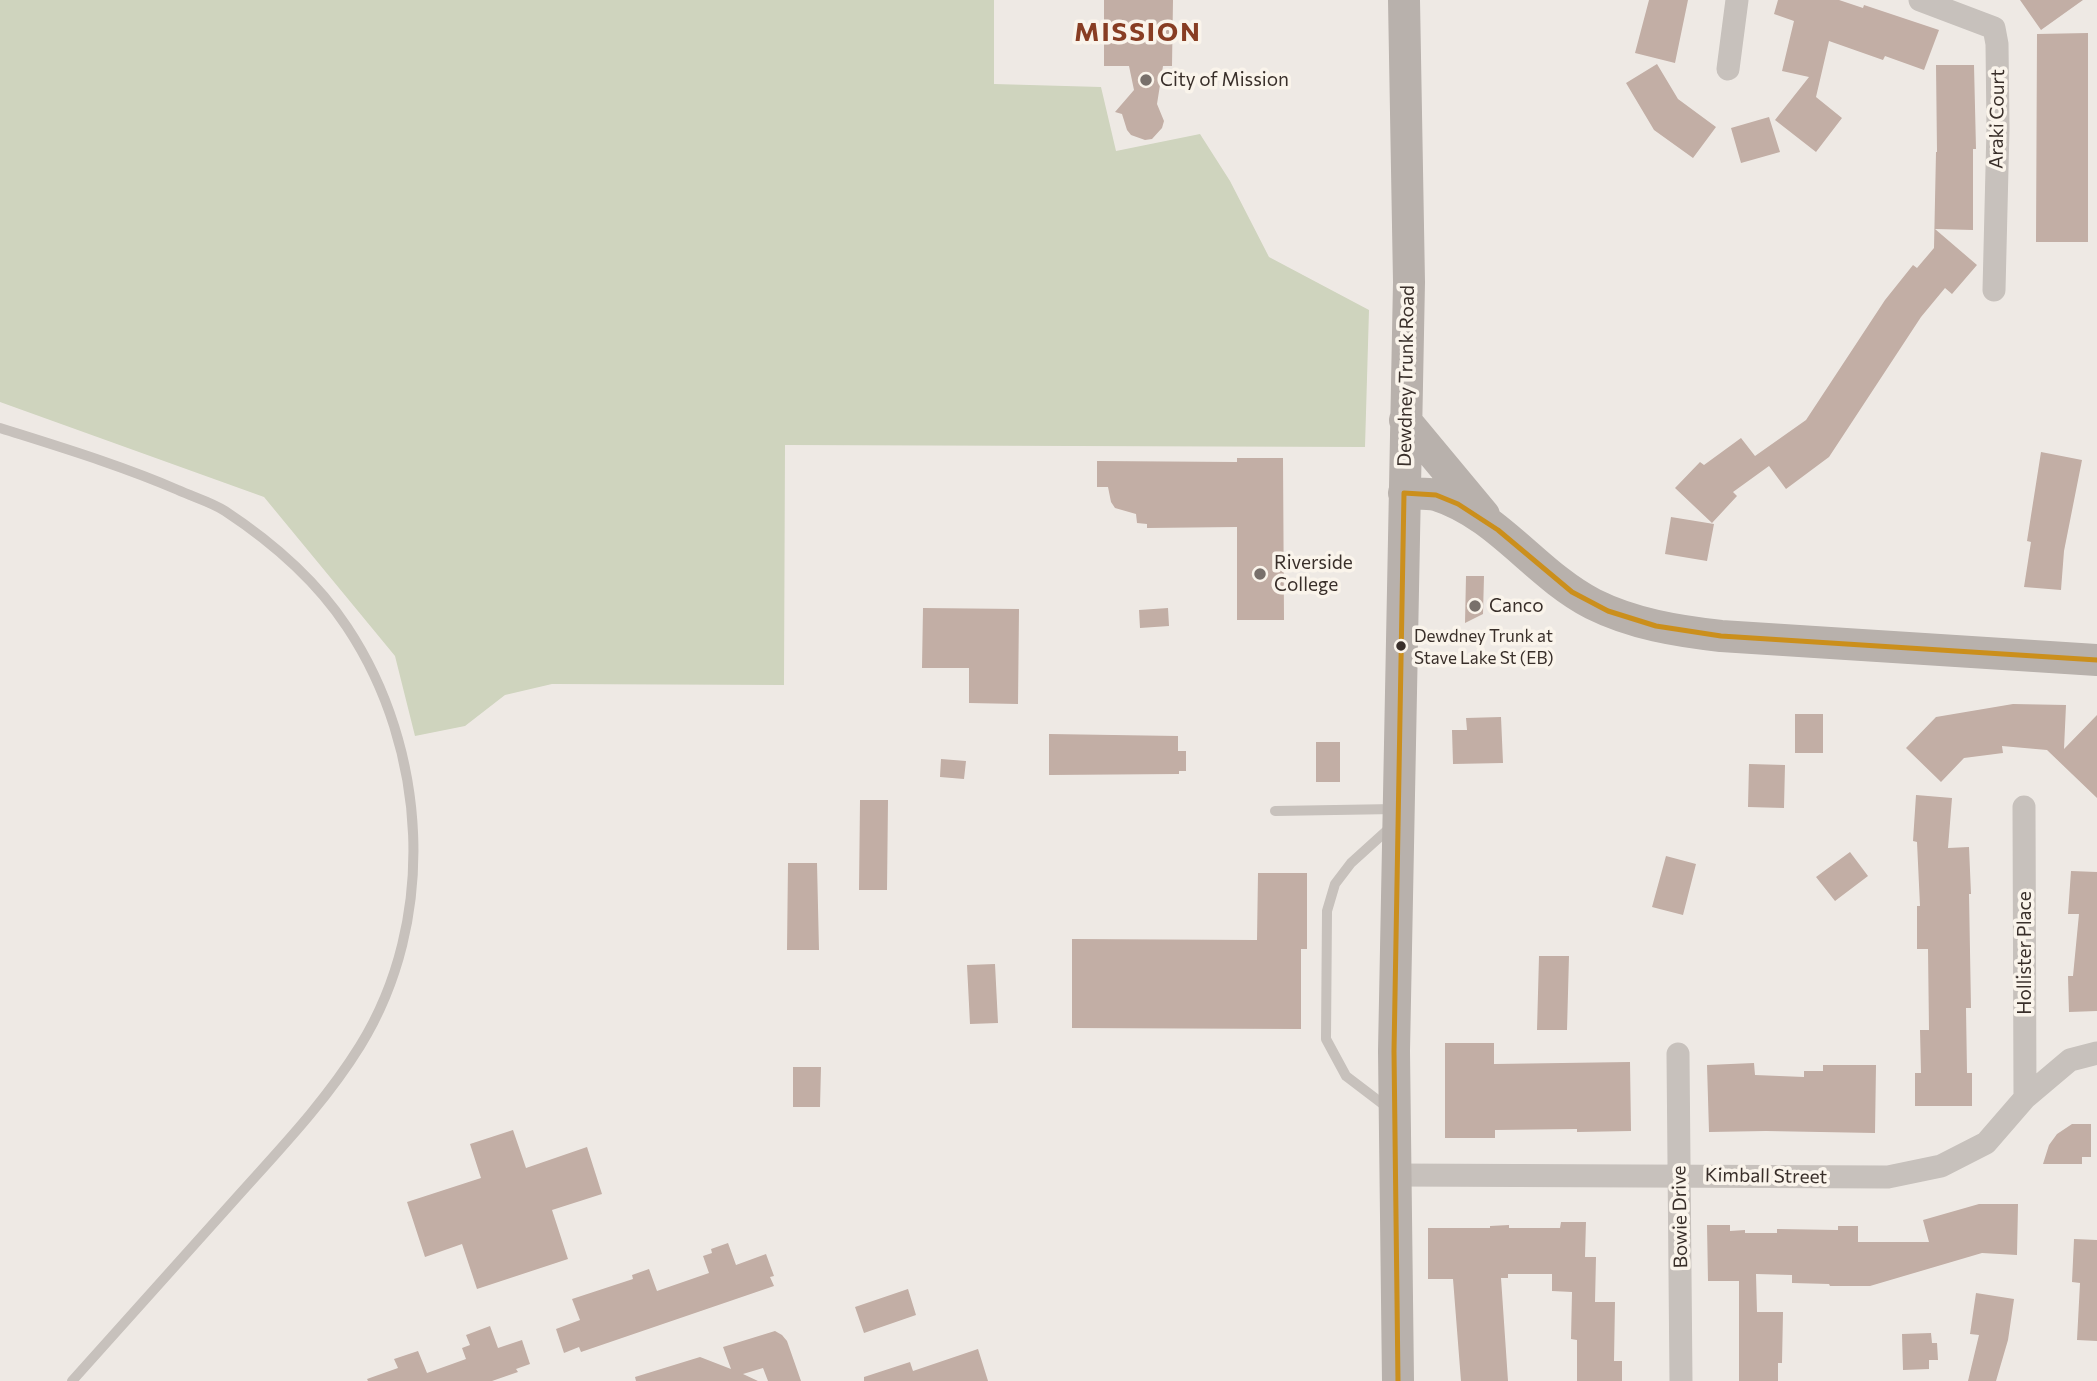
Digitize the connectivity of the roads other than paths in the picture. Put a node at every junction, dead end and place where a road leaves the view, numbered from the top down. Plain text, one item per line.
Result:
1 (1404, 0) edge
2 (1737, 0) edge
3 (1920, 0) edge
4 (1728, 69) dead end
5 (1994, 290) dead end
6 (1405, 419) junction
7 (0, 428) edge
8 (1404, 493) junction
9 (1489, 522) junction
10 (2097, 660) edge
11 (2024, 807) dead end
12 (1275, 811) dead end
13 (1398, 815) junction
14 (2097, 1053) edge
15 (1678, 1054) dead end
16 (2025, 1098) junction
17 (1393, 1112) junction
18 (1394, 1175) junction
19 (1679, 1175) junction
20 (72, 1381) edge
21 (1398, 1381) edge
22 (1682, 1381) edge

1 - 6 main road, Dewdney Trunk Road
2 - 4 street
3 - 5 street, Araki Court
6 - 8 main road, Dewdney Trunk Road
6 - 9 main road
7 - 20 lane
8 - 9 main road
8 - 13 main road, Dewdney Trunk Road
9 - 10 main road
11 - 16 street, Hollister Place
12 - 13 lane
13 - 17 main road, Dewdney Trunk Road
13 - 17 lane
14 - 16 street, Kimball Street
15 - 19 street, Bowie Drive
16 - 19 street, Kimball Street
17 - 18 main road, Dewdney Trunk Road
18 - 19 street, Kimball Street
18 - 21 main road, Dewdney Trunk Road
19 - 22 street, Bowie Drive

